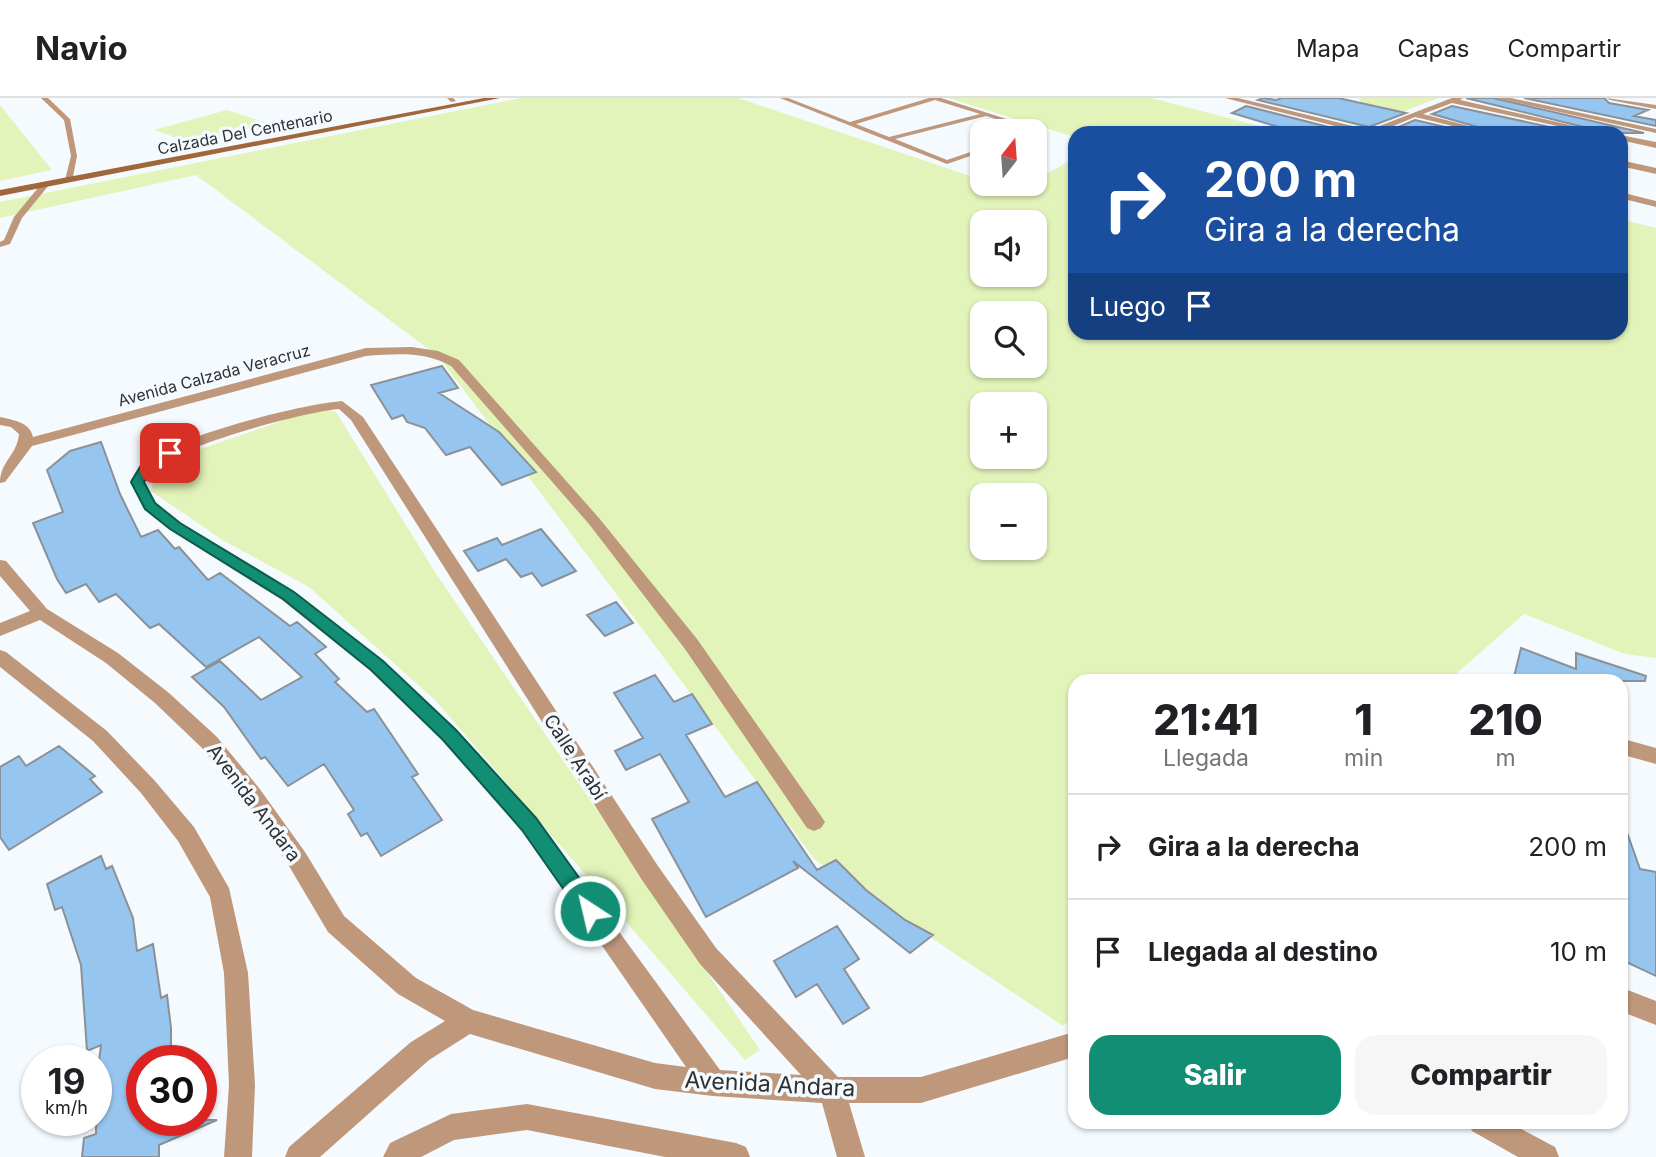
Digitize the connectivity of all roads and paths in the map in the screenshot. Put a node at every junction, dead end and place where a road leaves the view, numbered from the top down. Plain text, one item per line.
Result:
1 (467, 98) edge
2 (496, 98) edge
3 (783, 98) edge
4 (1229, 98) edge
5 (1500, 98) edge
6 (1610, 98) edge
7 (44, 99) edge
8 (452, 99) edge
9 (1455, 99) edge
10 (1656, 107) edge
11 (985, 114) junction
12 (1415, 115) junction
13 (1001, 119) edge
14 (849, 124) junction
15 (1343, 126) edge
16 (1388, 126) edge
17 (1462, 126) edge
18 (1571, 126) edge
19 (1656, 131) edge
20 (889, 139) junction
21 (1628, 139) edge
22 (1656, 145) edge
23 (970, 154) edge
24 (1628, 165) edge
25 (1656, 171) edge
26 (69, 177) junction
27 (45, 182) junction
28 (0, 191) edge
29 (1628, 197) edge
30 (1656, 204) edge
31 (0, 245) edge
32 (0, 421) edge
33 (26, 443) junction
34 (6, 466) edge
35 (0, 479) edge
36 (0, 565) edge
37 (41, 613) junction
38 (0, 630) edge
39 (0, 657) edge
40 (1628, 748) edge
41 (1656, 756) edge
42 (814, 822) dead end
43 (1628, 1002) edge
44 (1656, 1013) edge
45 (468, 1021) junction
46 (1068, 1047) edge
47 (713, 1083) junction
48 (832, 1090) junction
49 (1493, 1129) edge
50 (238, 1157) edge
51 (299, 1157) edge
52 (397, 1157) edge
53 (736, 1157) edge
54 (851, 1157) edge
55 (1545, 1157) edge

1 - 8 main road, Calzada Del Centenario
2 - 26 main road, Calzada Del Centenario
3 - 14 lane
4 - 15 street
5 - 19 street
6 - 10 street
7 - 26 lane
8 - 26 main road, Calzada Del Centenario
9 - 12 street
9 - 18 street
11 - 13 lane
11 - 14 lane
11 - 20 lane
12 - 16 street
12 - 17 street
14 - 20 lane
20 - 23 lane
21 - 22 street
24 - 25 street
26 - 27 main road, Calzada Del Centenario
27 - 28 main road, Calzada Del Centenario
27 - 31 lane
29 - 30 street
32 - 33 street
33 - 34 street
33 - 42 street, Avenida Calzada Veracruz
34 - 35 street
36 - 37 street, Avenida Andara
37 - 38 street
37 - 45 street, Avenida Andara
39 - 50 street
40 - 41 street
43 - 44 street
45 - 47 street, Avenida Andara
45 - 51 street
46 - 48 street, Avenida Andara
47 - 48 street, Avenida Andara
47 - 48 street, Calle Arabí
48 - 54 street
49 - 55 street
52 - 53 street

